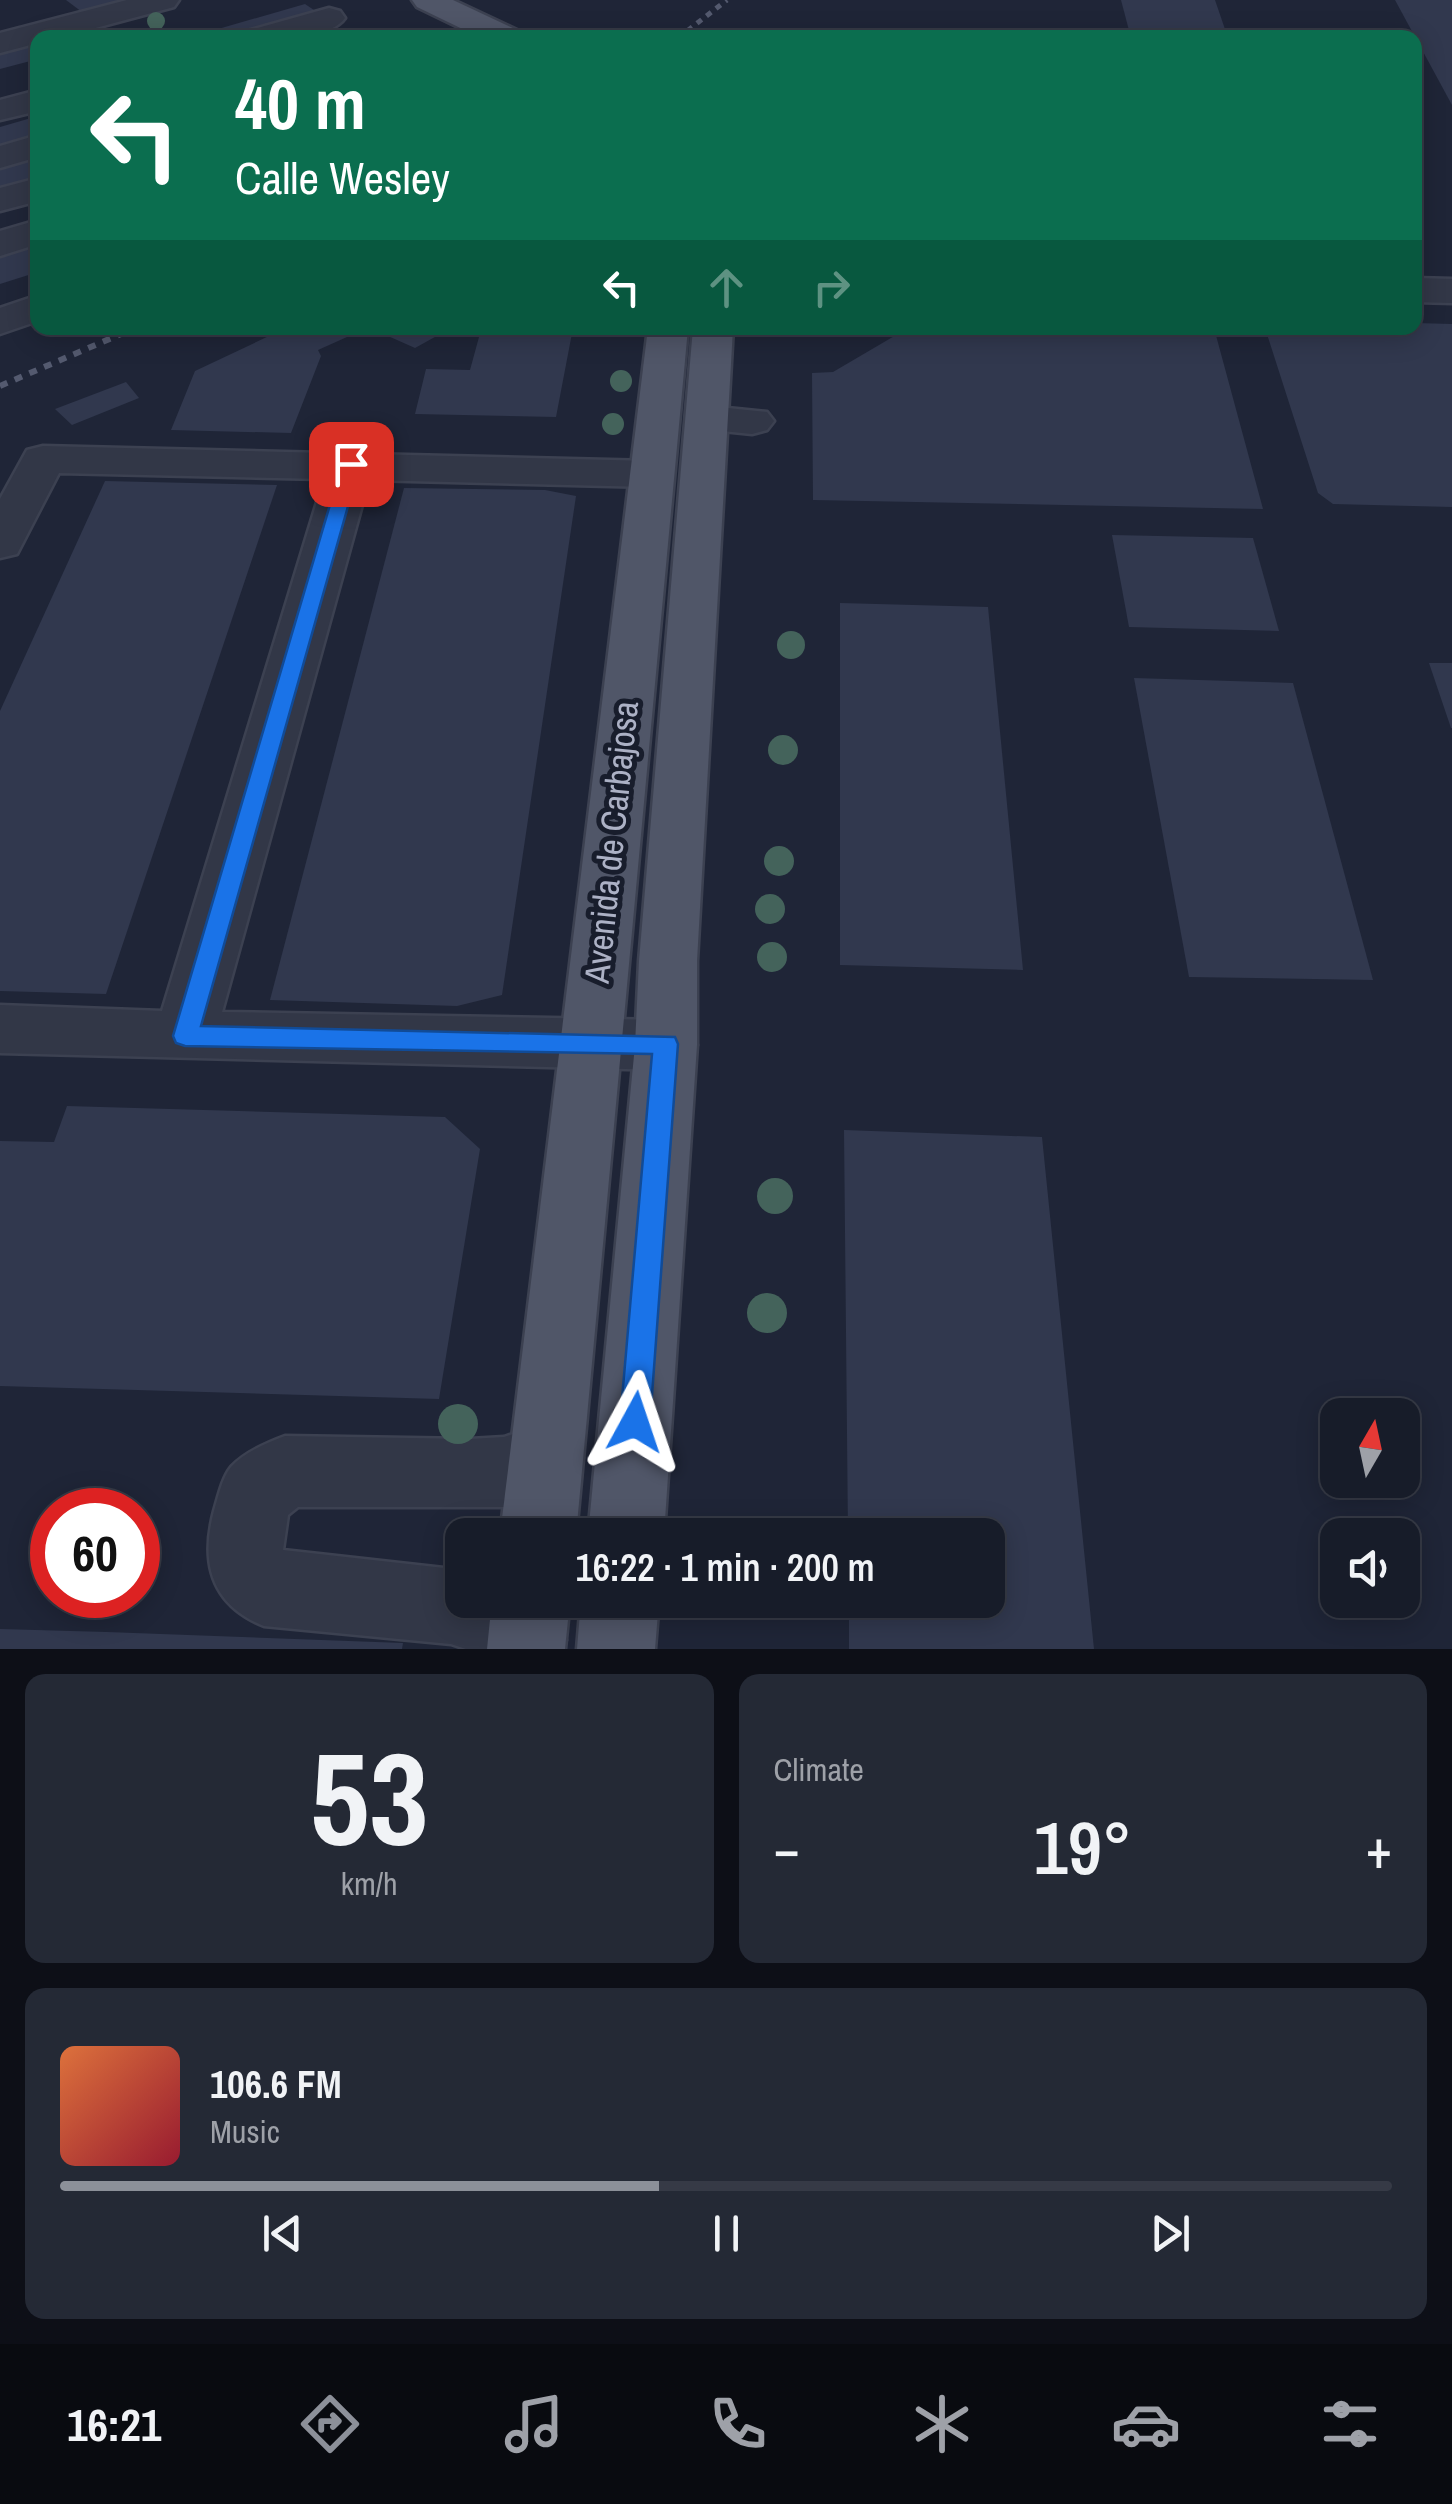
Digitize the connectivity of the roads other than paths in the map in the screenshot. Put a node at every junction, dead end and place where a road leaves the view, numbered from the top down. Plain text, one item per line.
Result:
1 (163, 0) edge
2 (428, 0) edge
3 (328, 18) dead end
4 (52, 30) edge
5 (286, 30) edge
6 (491, 30) edge
7 (30, 36) edge
8 (0, 44) edge
9 (30, 102) edge
10 (0, 110) edge
11 (30, 148) edge
12 (0, 157) edge
13 (30, 191) edge
14 (0, 200) edge
15 (30, 235) edge
16 (0, 244) edge
17 (1422, 290) edge
18 (1452, 291) edge
19 (30, 310) edge
20 (0, 322) edge
21 (667, 335) edge
22 (714, 335) edge
23 (351, 464) junction
24 (651, 474) junction
25 (0, 544) edge
26 (0, 1029) edge
27 (185, 1036) junction
28 (589, 1043) junction
29 (666, 1044) junction
30 (546, 1458) junction
31 (540, 1518) edge
32 (627, 1518) edge
33 (619, 1618) edge
34 (528, 1630) edge
35 (616, 1649) edge

1 - 4 street
2 - 6 main road
3 - 5 street
7 - 8 street
9 - 10 street
11 - 12 street
13 - 14 street
15 - 16 street
17 - 18 street
19 - 20 street
21 - 24 main road, Avenida de Carbajosa
22 - 29 main road, Avenida de Carbajosa
23 - 24 street
23 - 25 street
23 - 27 street
24 - 28 main road, Avenida de Carbajosa
26 - 27 street
27 - 28 street
28 - 29 street
28 - 30 main road, Avenida de Carbajosa
29 - 32 main road, Avenida de Carbajosa
30 - 31 main road, Avenida de Carbajosa
30 - 34 street
33 - 35 main road

